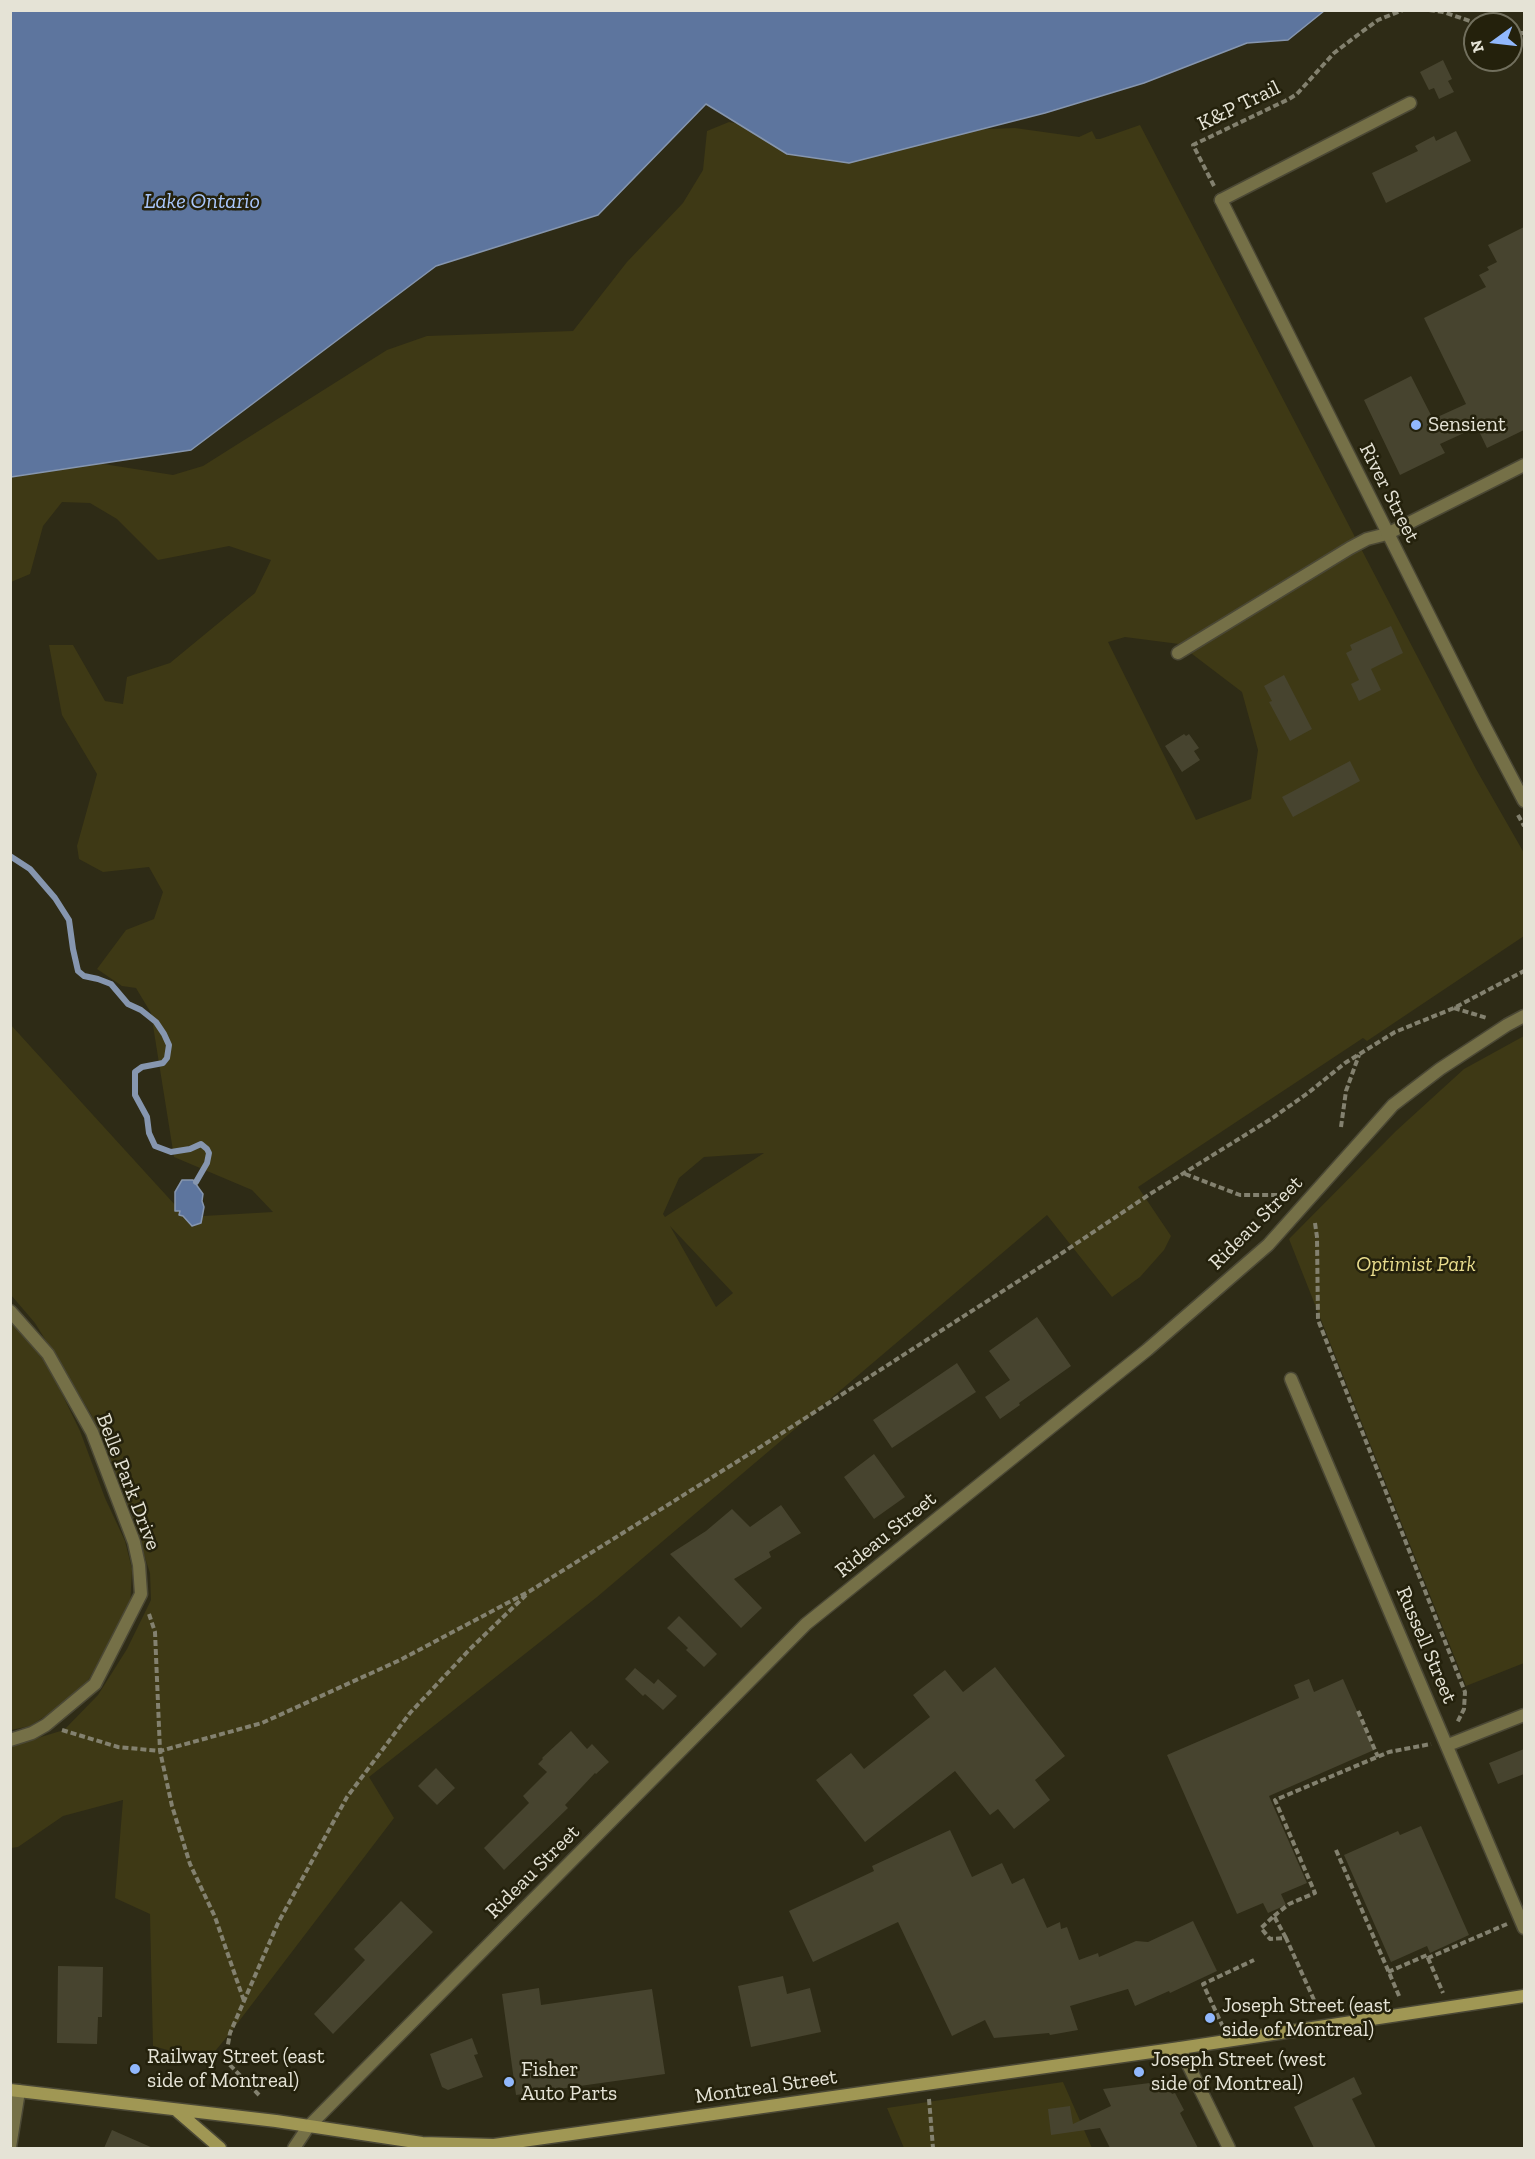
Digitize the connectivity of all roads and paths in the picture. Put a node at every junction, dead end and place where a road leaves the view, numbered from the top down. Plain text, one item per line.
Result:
1 (1403, 10) edge
2 (1429, 10) edge
3 (1463, 19) edge
4 (1410, 103) dead end
5 (1221, 201) junction
6 (1524, 465) edge
7 (1388, 534) junction
8 (1178, 653) dead end
9 (1524, 801) edge
10 (1524, 971) edge
11 (1454, 1008) junction
12 (1524, 1016) edge
13 (1488, 1018) dead end
14 (1359, 1055) junction
15 (1341, 1127) dead end
16 (1185, 1174) junction
17 (1285, 1195) dead end
18 (1315, 1223) dead end
19 (10, 1311) edge
20 (1291, 1379) dead end
21 (141, 1590) junction
22 (530, 1591) junction
23 (1359, 1711) dead end
24 (1524, 1715) edge
25 (46, 1725) junction
26 (10, 1740) edge
27 (1447, 1743) junction
28 (160, 1751) junction
29 (1378, 1756) junction
30 (1336, 1850) dead end
31 (1274, 1916) junction
32 (1522, 1923) edge
33 (1286, 1938) junction
34 (1428, 1958) junction
35 (1254, 1960) dead end
36 (1388, 1972) junction
37 (1524, 1996) edge
38 (244, 2001) junction
39 (1448, 2007) junction
40 (1406, 2013) junction
41 (1325, 2025) junction
42 (1229, 2040) junction
43 (1180, 2048) junction
44 (926, 2084) junction
45 (15, 2091) edge
46 (259, 2095) dead end
47 (175, 2109) junction
48 (308, 2127) junction
49 (10, 2147) edge
50 (220, 2148) edge
51 (294, 2148) edge
52 (933, 2148) edge
53 (1229, 2148) edge

1 - 5 path, K&P Trail
2 - 3 path
4 - 5 street
5 - 7 street, River Street
6 - 7 street
7 - 8 street
7 - 9 street, River Street
10 - 11 path
11 - 13 path
11 - 14 path
12 - 48 street, Rideau Street
14 - 15 path
14 - 16 path
16 - 17 path
16 - 22 path
18 - 27 path
19 - 21 street, Belle Park Drive
20 - 27 street, Russell Street
21 - 25 street, Belle Park Drive
21 - 28 path
22 - 28 path
22 - 38 path
23 - 29 path
24 - 27 street
25 - 26 street, Belle Park Drive
25 - 28 path
27 - 29 path
27 - 32 street, Russell Street
28 - 38 path
29 - 31 path
30 - 36 path
31 - 33 path
31 - 33 path
32 - 34 path
33 - 41 path
34 - 36 path
34 - 39 path
35 - 42 path
36 - 40 path
37 - 39 main road, Montreal Street
38 - 46 path
39 - 40 main road, Montreal Street
40 - 41 main road, Montreal Street
41 - 42 main road, Montreal Street
42 - 43 main road, Montreal Street
43 - 44 main road, Montreal Street
43 - 53 street
44 - 48 main road, Montreal Street
44 - 52 path
45 - 47 main road, Montreal Street
45 - 49 street
47 - 48 main road, Montreal Street
47 - 50 main road
48 - 51 street, Rideau Street

